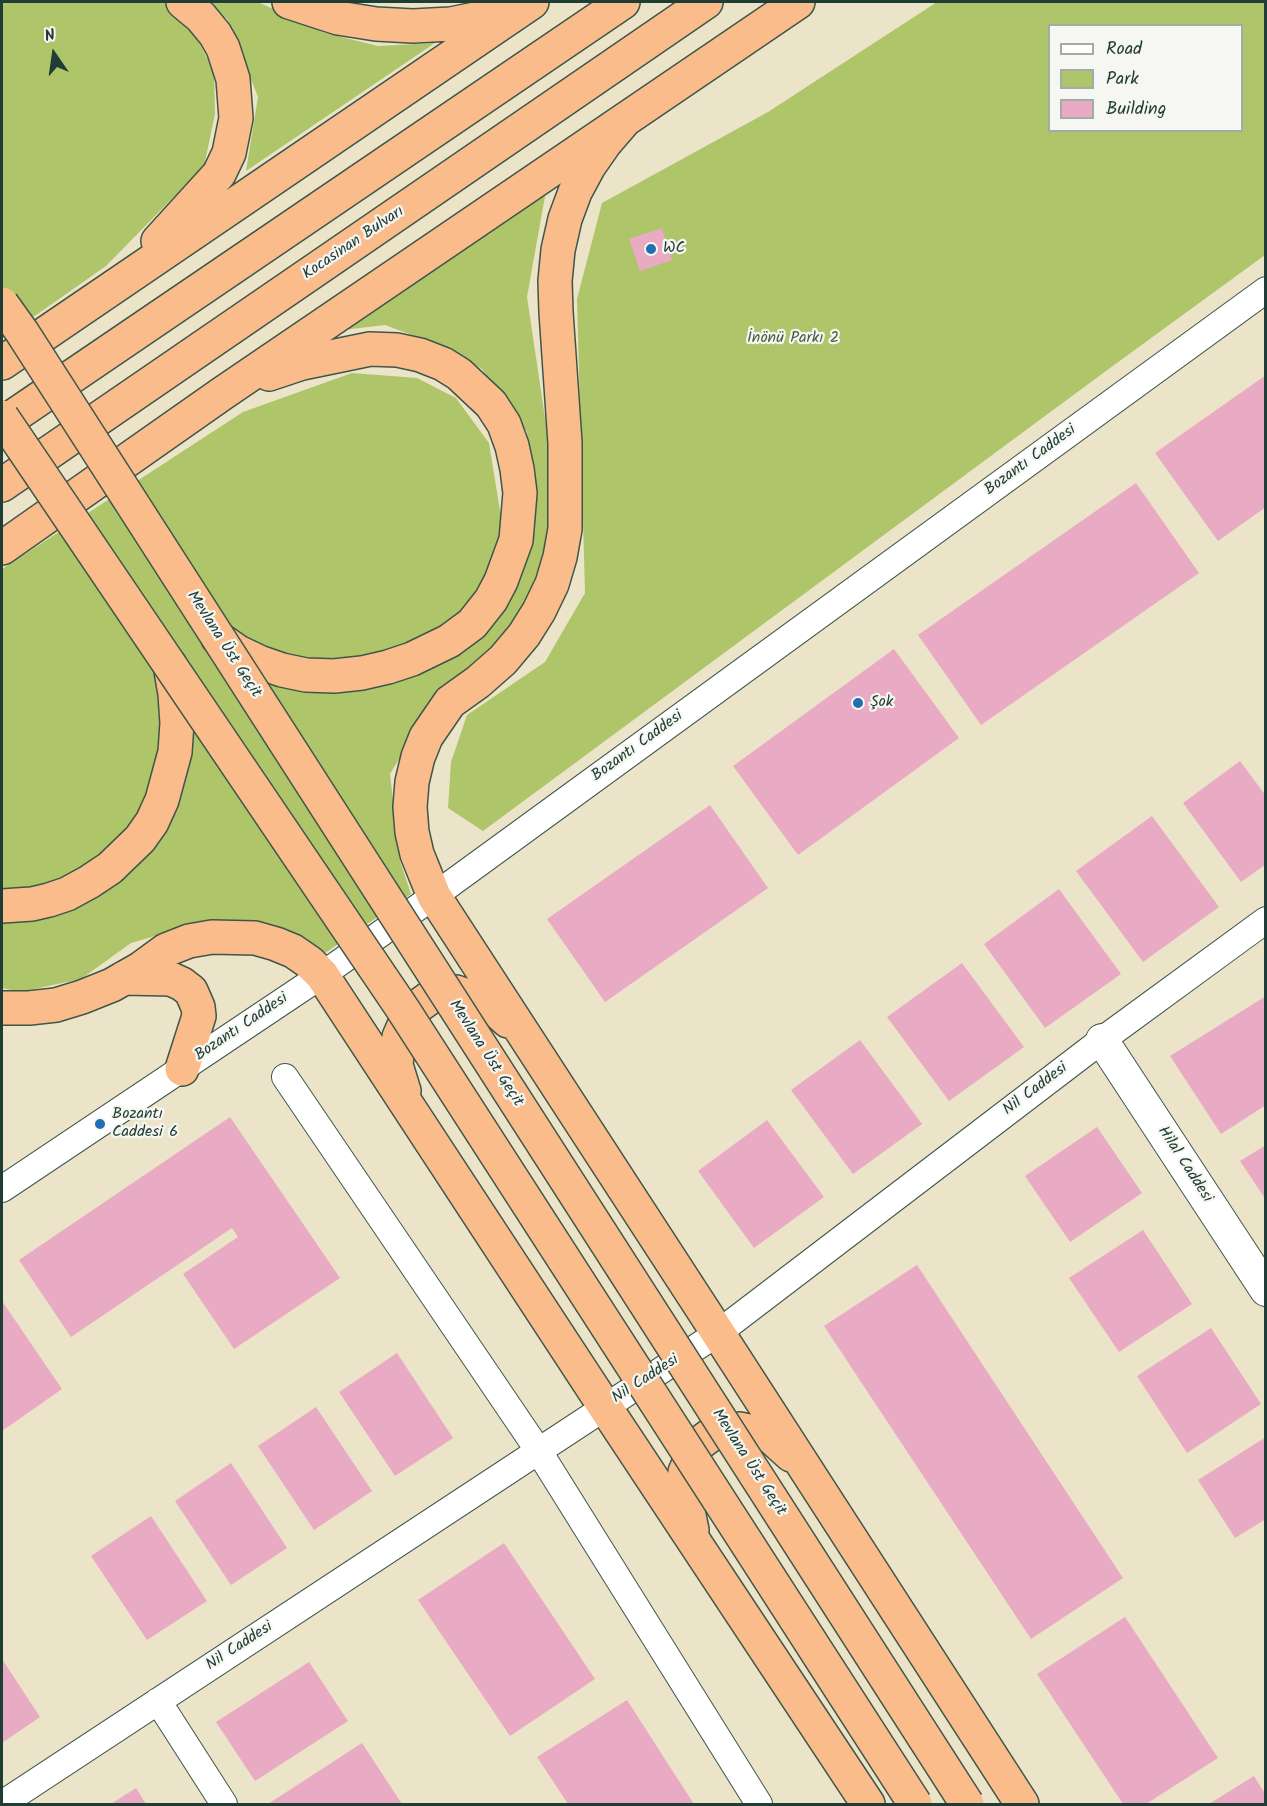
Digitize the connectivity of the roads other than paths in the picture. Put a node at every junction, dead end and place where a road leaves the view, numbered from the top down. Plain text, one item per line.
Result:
1 (183, 2) edge
2 (289, 2) edge
3 (623, 2) edge
4 (706, 2) edge
5 (798, 2) edge
6 (528, 4) edge
7 (624, 121) junction
8 (125, 279) junction
9 (1266, 290) edge
10 (2, 304) edge
11 (2, 363) edge
12 (223, 393) junction
13 (2, 417) edge
14 (2, 424) edge
15 (2, 485) edge
16 (2, 548) edge
17 (218, 638) junction
18 (170, 665) junction
19 (434, 896) junction
20 (2, 906) edge
21 (1266, 920) edge
22 (322, 975) junction
23 (124, 978) junction
24 (2, 1008) edge
25 (521, 1032) junction
26 (1102, 1040) junction
27 (182, 1069) junction
28 (285, 1077) dead end
29 (408, 1103) junction
30 (2, 1189) edge
31 (1266, 1290) edge
32 (718, 1333) junction
33 (605, 1407) junction
34 (538, 1450) junction
35 (804, 1466) junction
36 (695, 1543) junction
37 (158, 1701) junction
38 (2, 1804) edge
39 (224, 1804) edge
40 (759, 1804) edge
41 (868, 1804) edge
42 (915, 1804) edge
43 (967, 1804) edge
44 (1022, 1804) edge

1 - 8 highway
2 - 6 highway
3 - 14 highway
4 - 15 highway, Kocasinan Bulvarı
5 - 7 highway
6 - 8 highway
7 - 12 highway
7 - 19 highway
8 - 11 highway
9 - 19 street, Bozantı Caddesi
10 - 17 highway, Mevlana Üst Geçit, bridge
12 - 16 highway
12 - 17 highway
13 - 18 highway, bridge
17 - 43 highway, Mevlana Üst Geçit, bridge
18 - 20 highway
18 - 42 highway, bridge
19 - 22 street, Bozantı Caddesi
19 - 25 highway
21 - 26 street, Nil Caddesi
22 - 23 highway
22 - 27 street, Bozantı Caddesi
22 - 29 highway
23 - 24 highway
23 - 27 highway
25 - 29 highway
25 - 32 highway
26 - 31 street, Hilal Caddesi
26 - 32 street, Nil Caddesi
27 - 30 street, Bozantı Caddesi
28 - 34 street
29 - 33 highway
32 - 33 street, Nil Caddesi
32 - 35 highway
33 - 34 street, Nil Caddesi
33 - 36 highway
34 - 37 street, Nil Caddesi
34 - 40 street
35 - 36 highway
35 - 44 highway
36 - 41 highway
37 - 38 street, Nil Caddesi
37 - 39 street

